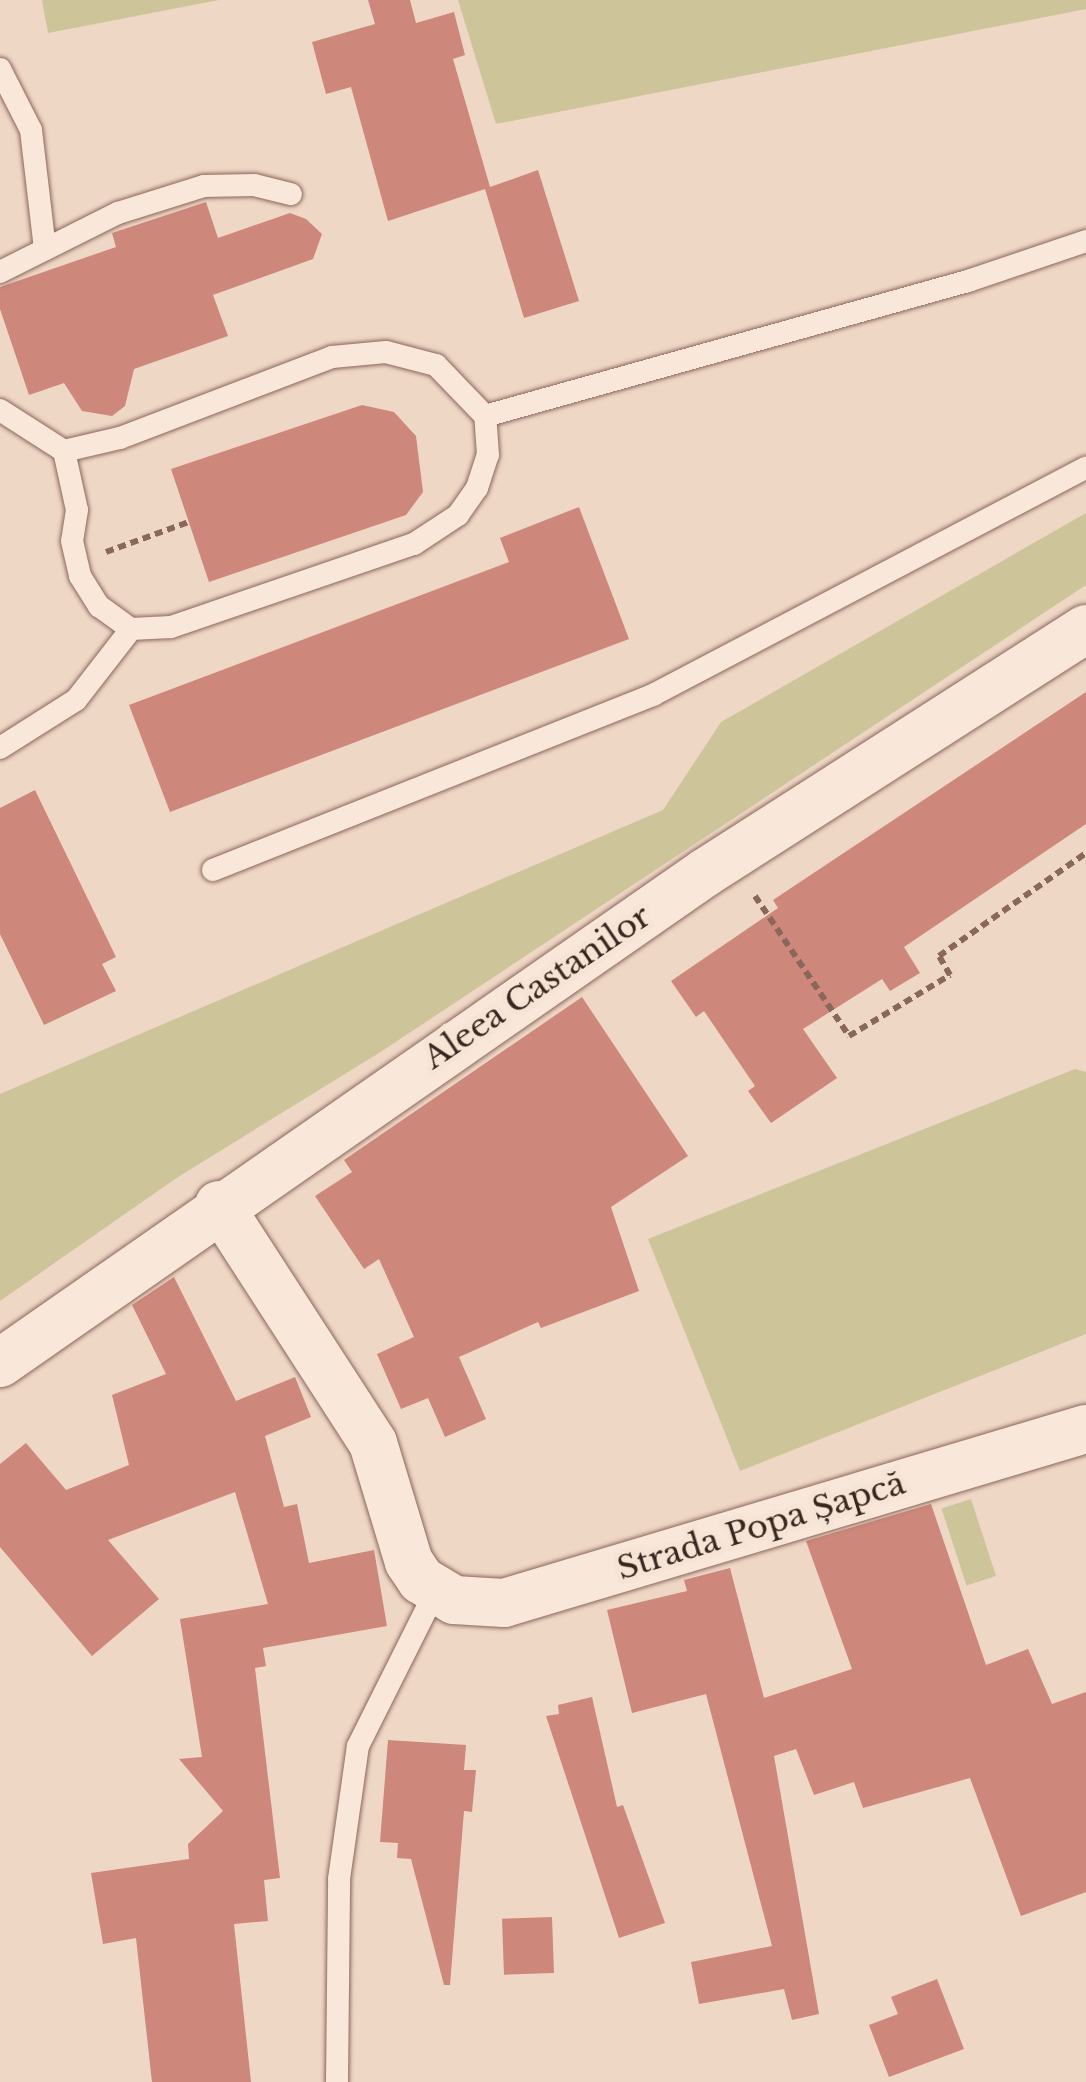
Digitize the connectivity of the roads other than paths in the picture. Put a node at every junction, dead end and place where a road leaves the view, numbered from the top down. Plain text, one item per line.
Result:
1 (0, 69) edge
2 (290, 194) dead end
3 (1086, 241) edge
4 (45, 249) junction
5 (0, 272) edge
6 (0, 410) edge
7 (485, 416) junction
8 (64, 451) junction
9 (1086, 468) edge
10 (132, 629) junction
11 (1086, 629) edge
12 (0, 748) edge
13 (213, 870) dead end
14 (219, 1204) junction
15 (0, 1362) edge
16 (1086, 1429) edge
17 (435, 1592) junction
18 (337, 2082) edge

1 - 4 lane
2 - 4 lane
3 - 7 lane
4 - 5 lane
6 - 8 lane
7 - 8 lane
7 - 10 lane
8 - 10 lane
9 - 13 lane
10 - 12 lane
11 - 14 street, Aleea Castanilor
14 - 15 street, Aleea Castanilor
14 - 17 street
16 - 17 street, Strada Popa Șapcă
17 - 18 lane

